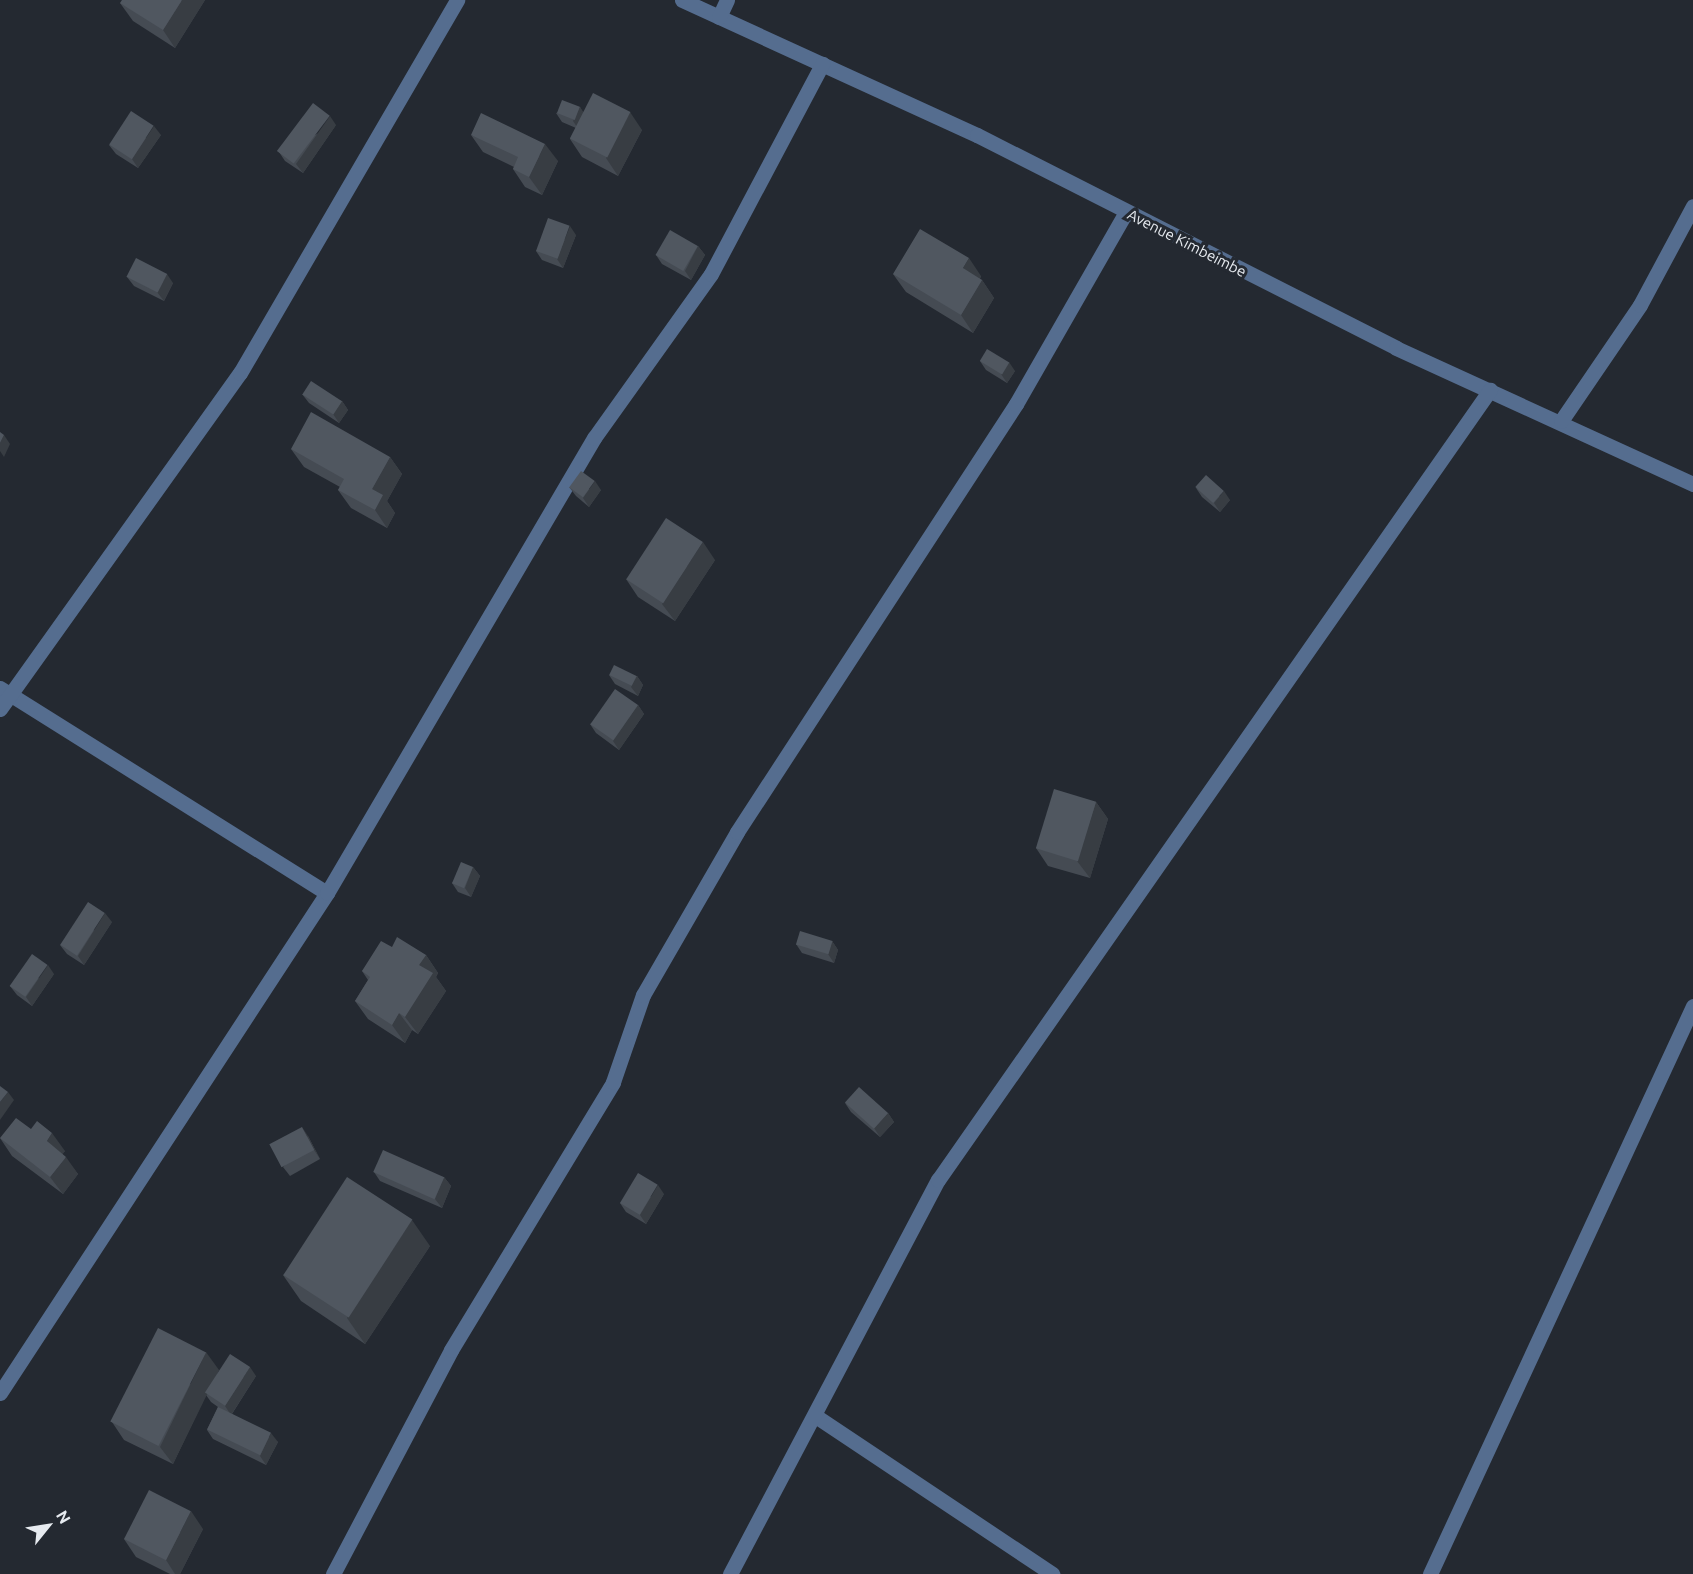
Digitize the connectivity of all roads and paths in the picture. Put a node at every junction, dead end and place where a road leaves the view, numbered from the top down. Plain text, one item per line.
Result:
1 (457, 0) edge
2 (682, 0) edge
3 (727, 0) edge
4 (719, 17) junction
5 (822, 64) junction
6 (1693, 206) edge
7 (1126, 212) junction
8 (1490, 390) junction
9 (1561, 421) junction
10 (1693, 484) edge
11 (4, 691) edge
12 (0, 709) edge
13 (327, 893) junction
14 (1693, 1006) edge
15 (0, 1394) edge
16 (817, 1417) junction
17 (333, 1574) edge
18 (730, 1574) edge
19 (1052, 1574) edge
20 (1430, 1574) edge

1 - 11 street
2 - 4 street, Avenue Kimbeimbe
3 - 4 street
4 - 5 street, Avenue Kimbeimbe
5 - 7 street, Avenue Kimbeimbe
5 - 13 street
6 - 9 street
7 - 8 street, Avenue Kimbeimbe
7 - 17 street
8 - 9 street, Avenue Kimbeimbe
8 - 16 street
9 - 10 street, Avenue Kimbeimbe
11 - 12 street
11 - 13 street
13 - 15 street
14 - 20 street
16 - 18 street
16 - 19 street

